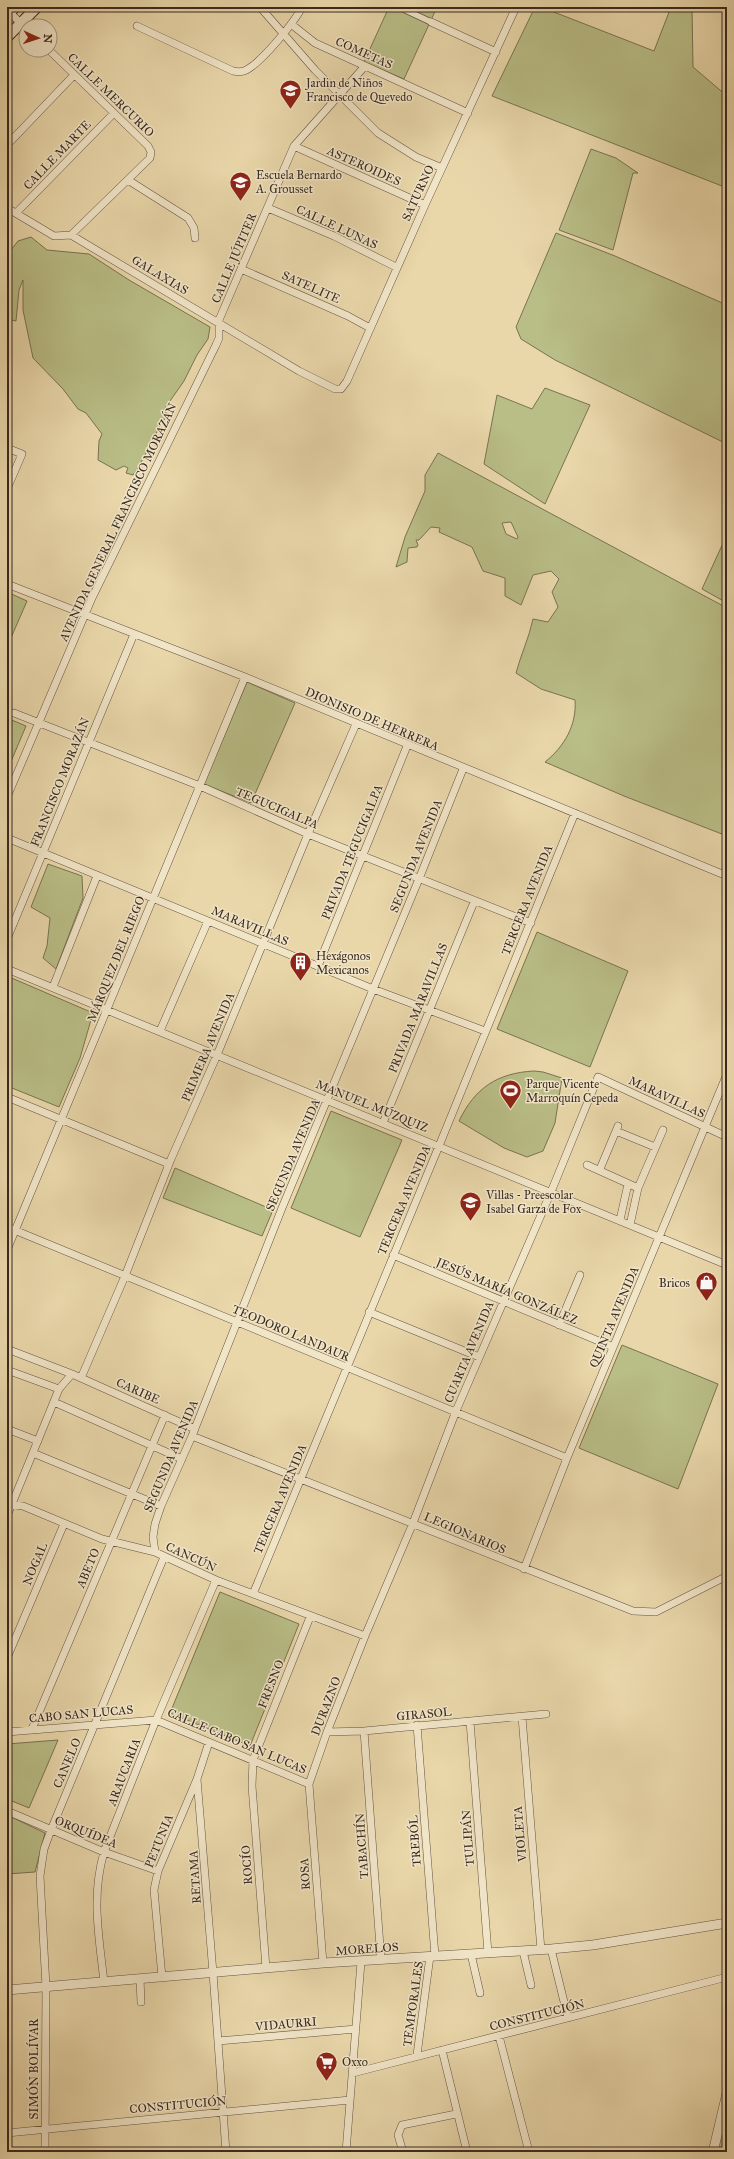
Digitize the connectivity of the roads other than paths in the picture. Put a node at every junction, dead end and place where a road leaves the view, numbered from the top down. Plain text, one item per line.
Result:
1 (37, 7) edge
2 (260, 7) edge
3 (302, 7) edge
4 (399, 7) edge
5 (516, 7) edge
6 (10, 11) edge
7 (28, 18) edge
8 (18, 20) edge
9 (431, 22) joint
10 (291, 24) junction
11 (137, 26) dead end
12 (18, 29) edge
13 (283, 35) junction
14 (7, 37) edge
15 (496, 52) junction
16 (57, 58) edge
17 (365, 66) junction
18 (74, 75) junction
19 (339, 95) junction
20 (114, 113) junction
21 (468, 113) junction
22 (7, 145) edge
23 (294, 146) junction
24 (442, 168) junction
25 (128, 180) junction
26 (425, 205) junction
27 (7, 208) edge
28 (268, 208) junction
29 (16, 213) junction
30 (71, 235) junction
31 (195, 238) dead end
32 (396, 268) junction
33 (241, 269) junction
34 (218, 324) junction
35 (370, 328) junction
36 (341, 389) joint
37 (7, 448) edge
38 (7, 489) edge
39 (7, 584) edge
40 (84, 615) junction
41 (134, 634) junction
42 (245, 677) junction
43 (14, 714) dead end
44 (38, 723) junction
45 (356, 724) junction
46 (88, 741) junction
47 (407, 746) junction
48 (462, 769) junction
49 (200, 786) junction
50 (7, 796) edge
51 (575, 813) junction
52 (308, 834) junction
53 (7, 838) edge
54 (43, 852) junction
55 (363, 856) junction
56 (97, 876) junction
57 (727, 876) edge
58 (419, 878) junction
59 (154, 897) junction
60 (474, 902) junction
61 (208, 921) junction
62 (531, 923) junction
63 (7, 939) edge
64 (262, 944) junction
65 (318, 966) junction
66 (7, 969) edge
67 (53, 987) junction
68 (373, 989) junction
69 (107, 1009) junction
70 (429, 1010) junction
71 (160, 1031) junction
72 (485, 1031) junction
73 (217, 1055) junction
74 (727, 1074) edge
75 (598, 1077) joint
76 (7, 1097) edge
77 (328, 1100) junction
78 (60, 1118) junction
79 (383, 1123) junction
80 (706, 1128) junction
81 (662, 1130) dead end
82 (727, 1137) edge
83 (439, 1146) junction
84 (655, 1147) junction
85 (169, 1164) junction
86 (587, 1165) dead end
87 (600, 1169) junction
88 (628, 1184) junction
89 (638, 1188) junction
90 (551, 1192) junction
91 (620, 1220) junction
92 (630, 1226) junction
93 (7, 1227) edge
94 (15, 1230) junction
95 (659, 1238) junction
96 (7, 1250) edge
97 (393, 1255) junction
98 (727, 1265) edge
99 (580, 1275) dead end
100 (125, 1276) junction
101 (502, 1302) junction
102 (369, 1312) junction
103 (237, 1323) junction
104 (559, 1325) junction
105 (613, 1347) junction
106 (7, 1349) edge
107 (479, 1357) junction
108 (346, 1368) junction
109 (7, 1370) edge
110 (72, 1374) junction
111 (81, 1378) junction
112 (58, 1389) junction
113 (54, 1402) junction
114 (456, 1411) junction
115 (165, 1415) junction
116 (7, 1429) edge
117 (195, 1429) junction
118 (192, 1436) junction
119 (38, 1441) junction
120 (152, 1447) junction
121 (33, 1453) junction
122 (567, 1458) junction
123 (182, 1459) junction
124 (301, 1478) junction
125 (132, 1494) junction
126 (9, 1504) edge
127 (161, 1506) junction
128 (7, 1516) edge
129 (414, 1523) junction
130 (64, 1524) junction
131 (112, 1540) junction
132 (155, 1552) junction
133 (164, 1557) junction
134 (524, 1569) junction
135 (727, 1576) edge
136 (216, 1580) junction
137 (253, 1594) junction
138 (310, 1617) junction
139 (365, 1636) junction
140 (7, 1658) edge
141 (546, 1714) dead end
142 (522, 1717) junction
143 (156, 1720) junction
144 (470, 1721) junction
145 (95, 1724) junction
146 (417, 1725) junction
147 (32, 1729) junction
148 (364, 1731) junction
149 (7, 1732) edge
150 (327, 1732) junction
151 (209, 1742) junction
152 (253, 1760) junction
153 (197, 1780) junction
154 (309, 1784) junction
155 (7, 1810) edge
156 (51, 1830) junction
157 (104, 1852) junction
158 (158, 1871) junction
159 (727, 1923) edge
160 (551, 1949) junction
161 (541, 1950) junction
162 (523, 1951) junction
163 (488, 1953) junction
164 (471, 1954) junction
165 (432, 1956) junction
166 (382, 1960) junction
167 (361, 1962) junction
168 (323, 1963) junction
169 (266, 1968) junction
170 (213, 1973) junction
171 (162, 1977) junction
172 (727, 1977) edge
173 (140, 1979) junction
174 (104, 1982) junction
175 (531, 1985) dead end
176 (46, 1987) junction
177 (7, 1990) edge
178 (480, 1993) dead end
179 (141, 2002) dead end
180 (568, 2018) junction
181 (356, 2029) junction
182 (499, 2036) junction
183 (218, 2041) junction
184 (442, 2050) junction
185 (417, 2055) junction
186 (353, 2073) junction
187 (727, 2093) edge
188 (350, 2100) junction
189 (224, 2112) junction
190 (456, 2114) junction
191 (45, 2130) junction
192 (7, 2133) edge
193 (45, 2152) edge
194 (226, 2152) edge
195 (346, 2152) edge
196 (403, 2152) edge
197 (467, 2152) edge
198 (529, 2152) edge
199 (713, 2152) edge

1 - 7 main road
2 - 13 street
3 - 10 street
4 - 9 street
5 - 15 street, SATURNO
6 - 8 street
9 - 15 street
10 - 13 street
10 - 17 street, COMETAS
11 - 13 street
12 - 14 main road
13 - 19 street
15 - 21 street, SATURNO
16 - 18 street, CALLE MERCURIO
17 - 19 street, CALLE JÚPITER
17 - 21 street, COMETAS
18 - 20 street, CALLE MERCURIO
18 - 22 street
19 - 23 street, CALLE JÚPITER
19 - 24 street
20 - 25 street, CALLE MERCURIO
20 - 29 street, CALLE MARTE
21 - 24 street, SATURNO
23 - 26 street, ASTEROIDES
23 - 28 street, CALLE JÚPITER
24 - 26 street, SATURNO
25 - 30 street
25 - 31 street
26 - 32 street, SATURNO
27 - 29 street, GALAXIAS
28 - 32 street, CALLE LUNAS
28 - 33 street, CALLE JÚPITER
29 - 30 street, GALAXIAS
30 - 34 street, GALAXIAS
32 - 35 street, SATURNO
33 - 34 street, CALLE JÚPITER
33 - 35 street, SATELITE
34 - 36 street, GALAXIAS
34 - 40 street, AVENIDA GENERAL FRANCISCO MORAZÁN
35 - 36 street, SATURNO
37 - 38 street
39 - 40 street, DIONISIO DE HERRERA
40 - 41 street, DIONISIO DE HERRERA
40 - 44 street, AVENIDA GENERAL FRANCISCO MORAZÁN
41 - 42 street, DIONISIO DE HERRERA
41 - 46 street, FRANCISCO MORAZÁN
42 - 45 street, DIONISIO DE HERRERA
42 - 49 street, MÁRQUEZ DEL RIEGO
43 - 44 street, TEGUCIGALPA
44 - 46 street, TEGUCIGALPA
44 - 50 street, AVENIDA GENERAL FRANCISCO MORAZÁN
45 - 47 street, DIONISIO DE HERRERA
45 - 52 street, PRIMERA AVENIDA
46 - 49 street, TEGUCIGALPA
46 - 54 street, FRANCISCO MORAZÁN
47 - 48 street, DIONISIO DE HERRERA
47 - 55 street, PRIVADA TEGUCIGALPA
48 - 51 street, DIONISIO DE HERRERA
48 - 58 street, SEGUNDA AVENIDA
49 - 52 street, TEGUCIGALPA
49 - 59 street, MÁRQUEZ DEL RIEGO
51 - 57 street, DIONISIO DE HERRERA
51 - 62 street, TERCERA AVENIDA
52 - 55 street, TEGUCIGALPA
52 - 64 street, PRIMERA AVENIDA
53 - 54 street, MARAVILLAS
54 - 56 street, MARAVILLAS
54 - 63 street, FRANCISCO MORAZÁN
55 - 58 street, TEGUCIGALPA
55 - 65 street, PRIVADA TEGUCIGALPA
56 - 59 street, MARAVILLAS
56 - 67 street
58 - 60 street, TEGUCIGALPA
58 - 68 street, SEGUNDA AVENIDA
59 - 61 street, MARAVILLAS
59 - 69 street, MÁRQUEZ DEL RIEGO
60 - 62 street, TEGUCIGALPA
60 - 70 street, PRIVADA MARAVILLAS
61 - 64 street, MARAVILLAS
61 - 71 street
62 - 72 street, TERCERA AVENIDA
64 - 65 street, MARAVILLAS
64 - 73 street, PRIMERA AVENIDA
65 - 68 street, MARAVILLAS
66 - 67 street, MANUEL MÚZQUIZ
67 - 69 street, MANUEL MÚZQUIZ
68 - 70 street, MARAVILLAS
68 - 77 street, SEGUNDA AVENIDA
69 - 71 street, MANUEL MÚZQUIZ
69 - 78 street, MÁRQUEZ DEL RIEGO
70 - 72 street, MARAVILLAS
70 - 79 street, PRIVADA MARAVILLAS
71 - 73 street, MANUEL MÚZQUIZ
72 - 83 street, TERCERA AVENIDA
73 - 77 street, MANUEL MÚZQUIZ
73 - 85 street, PRIMERA AVENIDA
74 - 80 street, QUINTA AVENIDA
75 - 80 street, MARAVILLAS
75 - 90 street, CUARTA AVENIDA
76 - 78 street
77 - 79 street, MANUEL MÚZQUIZ
77 - 103 street, SEGUNDA AVENIDA
78 - 85 street
78 - 94 street, MÁRQUEZ DEL RIEGO
79 - 83 street, MANUEL MÚZQUIZ
80 - 82 street, MARAVILLAS
80 - 95 street, QUINTA AVENIDA
81 - 84 street
83 - 90 street, MANUEL MÚZQUIZ
83 - 97 street, TERCERA AVENIDA
84 - 87 street
84 - 89 street
85 - 100 street, PRIMERA AVENIDA
86 - 87 street
87 - 88 street
88 - 89 street
88 - 91 street
89 - 92 street
90 - 91 street, MANUEL MÚZQUIZ
90 - 101 street, CUARTA AVENIDA
91 - 92 street, MANUEL MÚZQUIZ
92 - 95 street, MANUEL MÚZQUIZ
93 - 94 street, TEODORO LANDAUR
94 - 96 street, MÁRQUEZ DEL RIEGO
94 - 100 street, TEODORO LANDAUR
95 - 98 street, MANUEL MÚZQUIZ
95 - 105 street, QUINTA AVENIDA
97 - 101 street, JESÚS MARÍA GONZÁLEZ
97 - 102 street, TERCERA AVENIDA
99 - 104 street
100 - 103 street, TEODORO LANDAUR
100 - 111 street, PRIMERA AVENIDA
101 - 104 street, JESÚS MARÍA GONZÁLEZ
101 - 107 street, CUARTA AVENIDA
102 - 107 street
102 - 108 street, TERCERA AVENIDA
103 - 108 street, TEODORO LANDAUR
103 - 117 street, SEGUNDA AVENIDA
104 - 105 street, JESÚS MARÍA GONZÁLEZ
105 - 122 street, QUINTA AVENIDA
106 - 110 street, CARIBE
107 - 114 street, CUARTA AVENIDA
108 - 114 street, TEODORO LANDAUR
108 - 124 street, TERCERA AVENIDA
109 - 112 street
110 - 111 street, CARIBE
110 - 112 street
111 - 115 street, CARIBE
112 - 113 street
113 - 119 street
113 - 120 street
114 - 122 street, TEODORO LANDAUR
114 - 129 street, CUARTA AVENIDA
115 - 117 street, CARIBE
115 - 120 street, ABETO
116 - 119 street
117 - 118 street, SEGUNDA AVENIDA
118 - 123 street, SEGUNDA AVENIDA
118 - 124 street, LEGIONARIOS
119 - 121 street
120 - 123 street
120 - 125 street, ABETO
121 - 125 street
121 - 126 street
122 - 134 street, QUINTA AVENIDA
123 - 127 street, SEGUNDA AVENIDA
124 - 129 street, LEGIONARIOS
124 - 137 street, TERCERA AVENIDA
125 - 127 street
125 - 131 street, ABETO
126 - 128 street
126 - 130 street, CANCÚN
127 - 132 street, SEGUNDA AVENIDA
129 - 134 street, LEGIONARIOS
129 - 139 street, CUARTA AVENIDA
130 - 131 street, CANCÚN
130 - 140 street, NOGAL
131 - 132 street, CANCÚN
131 - 147 street, ABETO
132 - 133 street, CANCÚN
133 - 136 street, CANCÚN
133 - 145 street, CANELO
134 - 135 street, LEGIONARIOS
136 - 137 street, CANCÚN
136 - 143 street, ARAUCARIA
137 - 138 street, CANCÚN
138 - 139 street, CANCÚN
138 - 152 street, FRESNO
139 - 150 street, DURAZNO
141 - 142 street, GIRASOL
142 - 144 street, GIRASOL
142 - 161 street, VIOLETA
143 - 145 street, CABO SAN LUCAS
143 - 151 street, CALLE CABO SAN LUCAS
143 - 157 street, ARAUCARIA
144 - 146 street, GIRASOL
144 - 163 street, TULIPÁN
145 - 147 street, CABO SAN LUCAS
145 - 156 street, CANELO
146 - 148 street, GIRASOL
146 - 165 street, TREBÓL
147 - 149 street, CABO SAN LUCAS
148 - 150 street, GIRASOL
148 - 166 street, TABACHÍN
150 - 154 street, DURAZNO
151 - 152 street, CALLE CABO SAN LUCAS
151 - 153 street, PETUNIA
152 - 154 street, CALLE CABO SAN LUCAS
152 - 169 street, ROCÍO
153 - 158 street, PETUNIA
153 - 170 street, RETAMA
154 - 168 street, ROSA
155 - 156 street, ORQUÍDEA
156 - 157 street, ORQUÍDEA
156 - 176 street, CANELO
157 - 158 street, ORQUÍDEA
157 - 174 street, ARAUCARIA
158 - 171 street, PETUNIA
159 - 160 street, MORELOS
160 - 161 street, MORELOS
160 - 180 street
161 - 162 street, MORELOS
162 - 163 street, MORELOS
162 - 175 street
163 - 164 street, MORELOS
164 - 165 street, MORELOS
164 - 178 street
165 - 166 street, MORELOS
165 - 185 street, TEMPORALES
166 - 167 street, MORELOS
167 - 168 street, MORELOS
167 - 181 street
168 - 169 street, MORELOS
169 - 170 street, MORELOS
170 - 171 street, MORELOS
170 - 183 street
171 - 173 street, MORELOS
172 - 180 street, CONSTITUCIÓN
173 - 174 street, MORELOS
173 - 179 street
174 - 176 street, MORELOS
176 - 177 street, MORELOS
176 - 191 street, SIMÓN BOLÍVAR
180 - 182 street, CONSTITUCIÓN
181 - 183 street, VIDAURRI
181 - 186 street
182 - 184 street, CONSTITUCIÓN
182 - 198 street
183 - 189 street
184 - 185 street, CONSTITUCIÓN
184 - 190 street
185 - 186 street, CONSTITUCIÓN
186 - 188 street
187 - 199 street
188 - 189 street, CONSTITUCIÓN
188 - 195 street
189 - 191 street, CONSTITUCIÓN
189 - 194 street
190 - 196 street
190 - 197 street
191 - 192 street, CONSTITUCIÓN
191 - 193 street, SIMÓN BOLÍVAR

